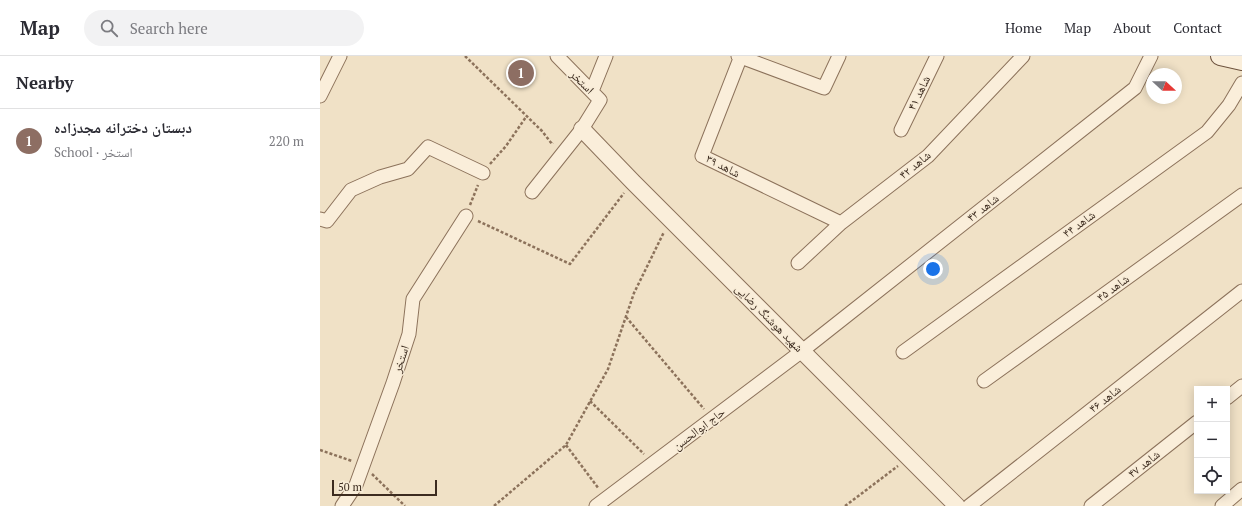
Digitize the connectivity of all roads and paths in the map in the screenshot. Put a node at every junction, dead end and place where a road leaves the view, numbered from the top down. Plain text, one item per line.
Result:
1 (340, 56) edge
2 (465, 56) edge
3 (557, 56) edge
4 (606, 56) edge
5 (740, 56) edge
6 (839, 56) edge
7 (937, 56) edge
8 (1023, 56) edge
9 (1151, 56) edge
10 (1220, 56) edge
11 (1242, 61) edge
12 (1242, 83) edge
13 (592, 91) junction
14 (320, 96) edge
15 (526, 117) junction
16 (582, 129) junction
17 (900, 130) dead end
18 (557, 138) dead end
19 (483, 173) junction
20 (632, 182) junction
21 (532, 192) dead end
22 (1242, 195) edge
23 (466, 216) junction
24 (320, 219) edge
25 (670, 219) junction
26 (841, 223) junction
27 (798, 263) dead end
28 (1242, 291) edge
29 (626, 317) junction
30 (802, 351) junction
31 (903, 352) dead end
32 (984, 381) dead end
33 (1242, 386) edge
34 (1230, 396) edge
35 (590, 401) junction
36 (712, 419) junction
37 (1194, 424) edge
38 (566, 445) junction
39 (320, 450) edge
40 (908, 458) junction
41 (653, 463) junction
42 (363, 466) junction
43 (1242, 490) edge
44 (601, 502) edge
45 (342, 506) edge
46 (405, 506) edge
47 (494, 506) edge
48 (845, 506) edge
49 (957, 506) edge
50 (969, 506) edge
51 (1091, 506) edge
52 (1222, 506) edge

1 - 14 street
2 - 15 path
3 - 13 street, استخر
4 - 13 street
5 - 6 street
5 - 26 street, شاهد ۳۹
7 - 17 street, شاهد ۴۱
8 - 26 street, شاهد ۴۲
9 - 30 street, شاهد ۴۳
10 - 11 main road
12 - 31 street, شاهد ۴۴
13 - 16 street, استخر
15 - 18 path
15 - 19 path
16 - 20 street, شهید هوشنگ رضایی
16 - 21 street
19 - 23 path
19 - 24 street
20 - 23 path
20 - 25 street, شهید هوشنگ رضایی
22 - 32 street, شاهد ۴۵
23 - 42 street, استخر
25 - 29 path
25 - 30 street, شهید هوشنگ رضایی
26 - 27 street, شاهد ۴۲
28 - 50 street, شاهد ۴۶
29 - 35 path
29 - 36 path
30 - 36 street, حاج ابوالحسن
30 - 40 street, شهید هوشنگ رضایی
33 - 34 street
35 - 38 path
35 - 41 path
36 - 41 street, حاج ابوالحسن
37 - 51 street, شاهد ۴۷
38 - 44 path
38 - 47 path
39 - 42 path
40 - 48 path
40 - 49 street, شهید هوشنگ رضایی
41 - 44 street, حاج ابوالحسن
42 - 45 street, استخر
42 - 46 path
43 - 52 street

